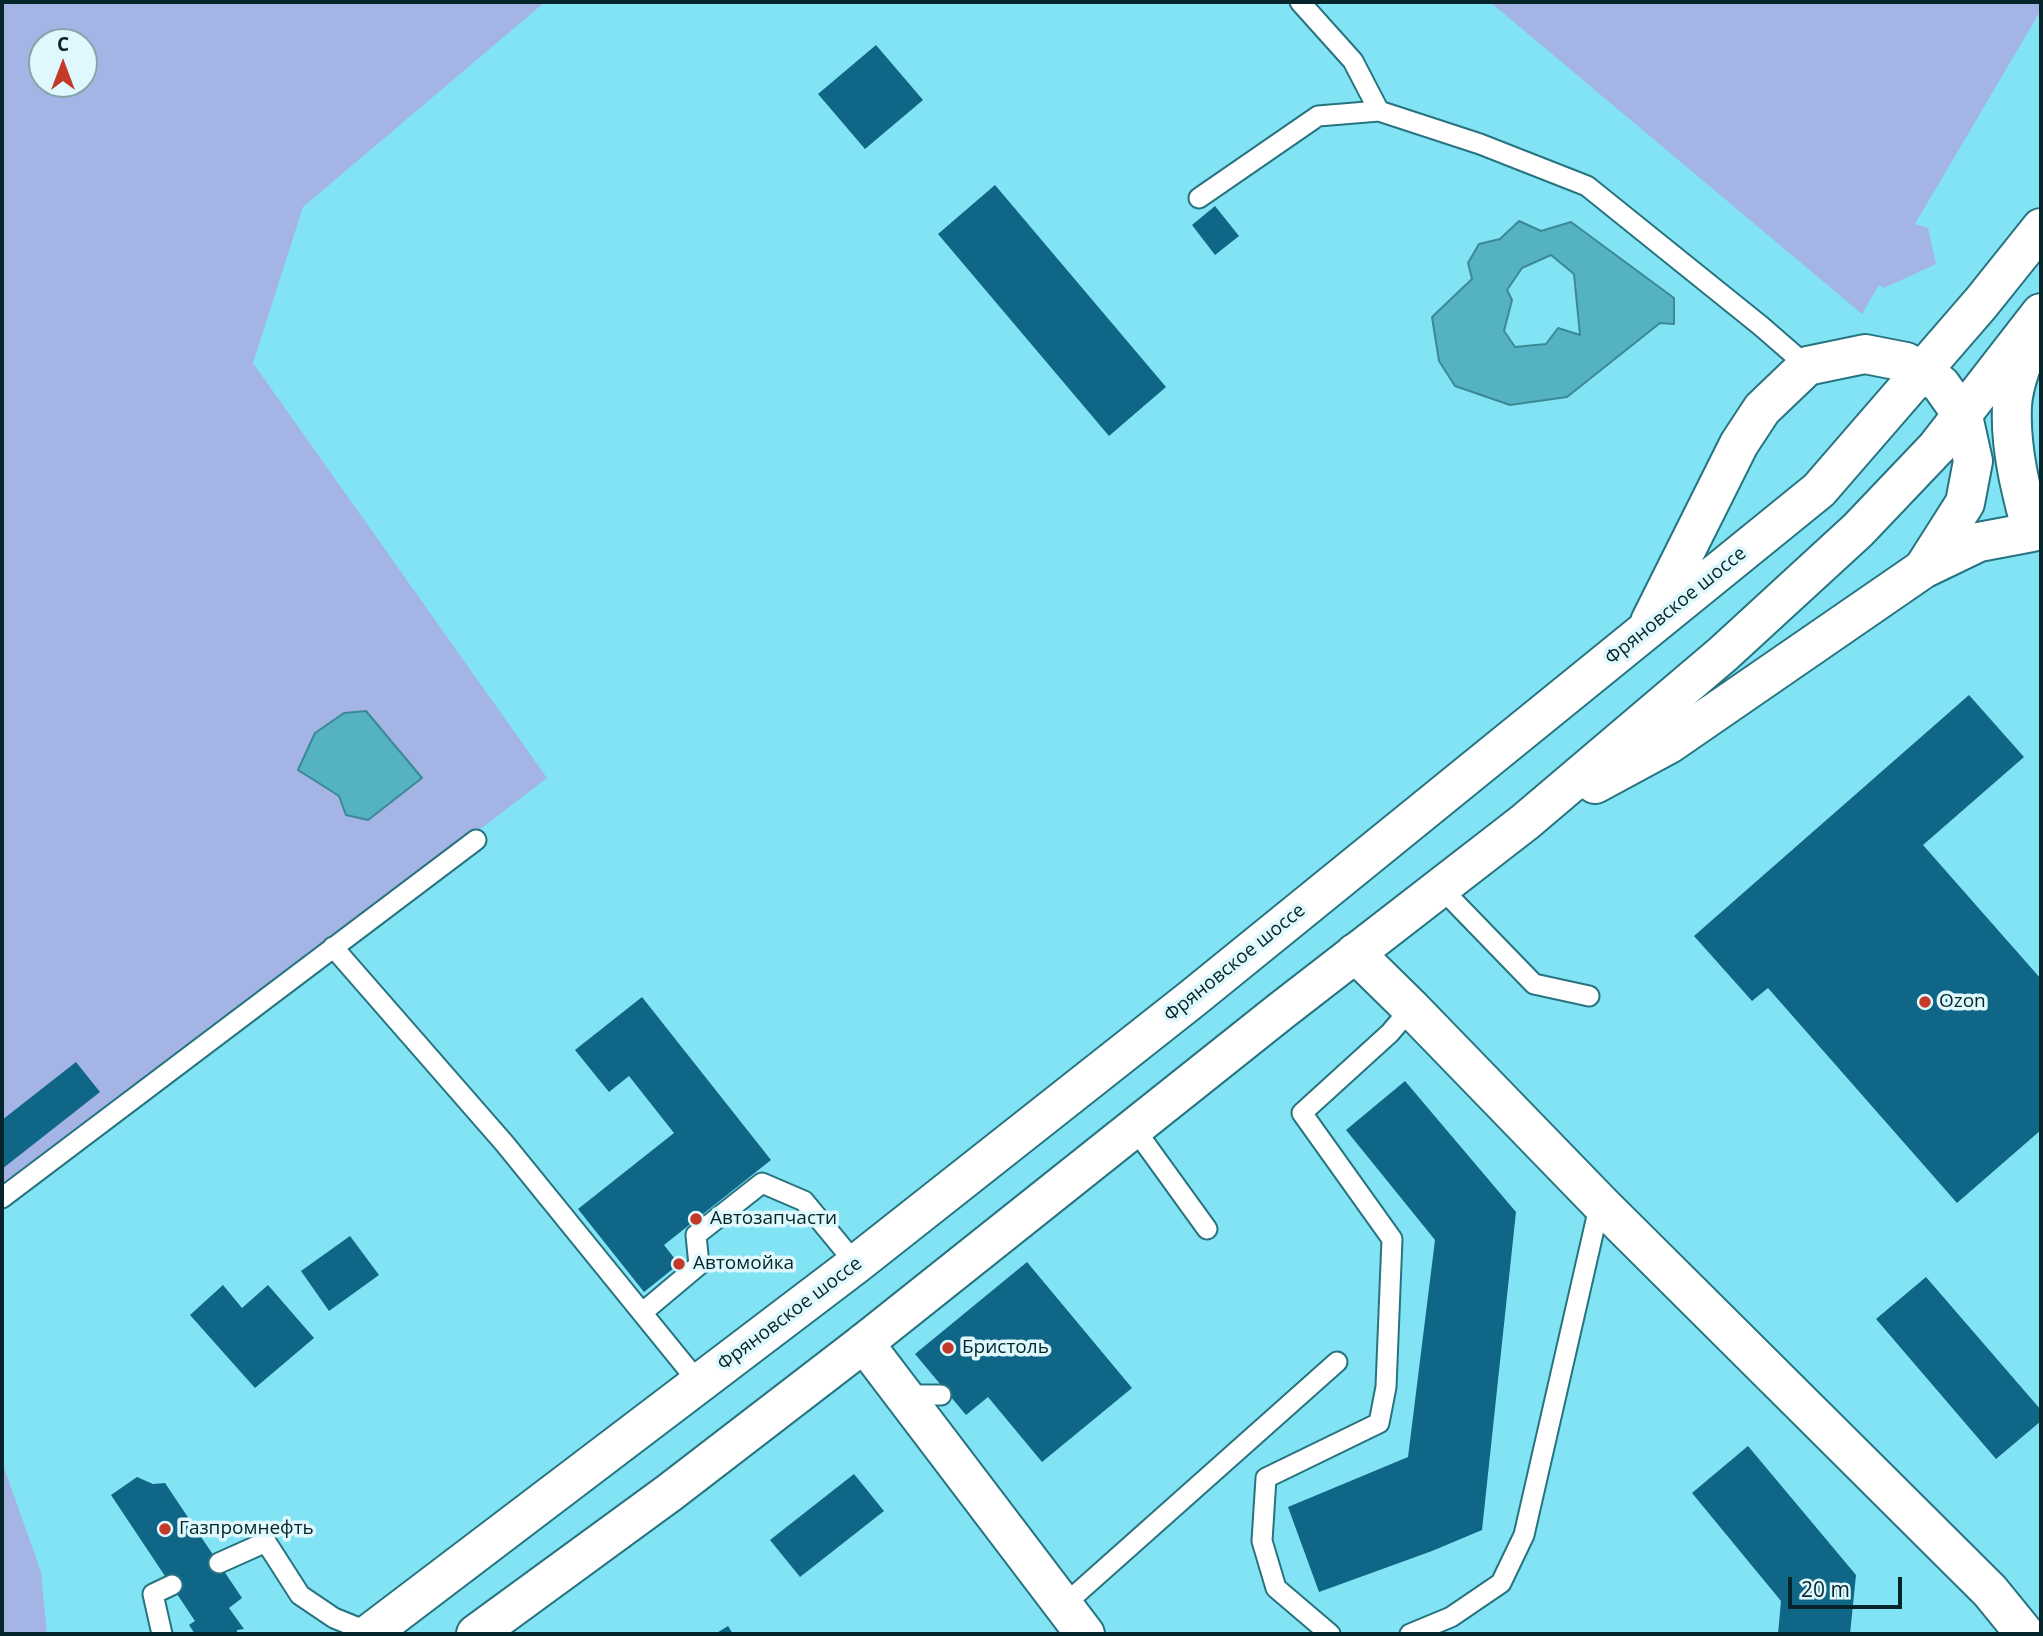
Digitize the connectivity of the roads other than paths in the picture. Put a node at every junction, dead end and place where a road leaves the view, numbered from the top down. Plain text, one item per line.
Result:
1 (1300, 2) edge
2 (1379, 111) junction
3 (1199, 198) dead end
4 (2041, 228) edge
5 (2041, 314) edge
6 (1807, 366) junction
7 (1923, 371) junction
8 (1963, 416) junction
9 (2036, 536) edge
10 (1923, 569) junction
11 (1645, 632) junction
12 (1525, 822) junction
13 (475, 840) dead end
14 (1440, 887) junction
15 (333, 947) junction
16 (1355, 953) junction
17 (1589, 996) dead end
18 (1411, 1008) junction
19 (1134, 1128) junction
20 (2, 1198) edge
21 (1600, 1203) junction
22 (1207, 1229) dead end
23 (856, 1264) junction
24 (643, 1312) junction
25 (864, 1343) junction
26 (1337, 1362) dead end
27 (699, 1383) junction
28 (901, 1395) junction
29 (941, 1395) dead end
30 (219, 1563) dead end
31 (172, 1585) dead end
32 (1074, 1620) edge
33 (370, 1633) edge
34 (162, 1634) edge
35 (476, 1634) edge
36 (1330, 1634) edge
37 (1410, 1634) edge
38 (2025, 1634) edge

1 - 2 lane
2 - 3 lane
2 - 6 lane
4 - 7 main road, Фряновское шоссе
5 - 8 main road
5 - 9 main road
6 - 7 main road
6 - 11 main road
7 - 8 main road
7 - 11 main road, Фряновское шоссе
8 - 9 main road
8 - 10 main road
8 - 12 main road
9 - 10 main road
10 - 12 main road
11 - 23 main road, Фряновское шоссе
12 - 14 main road
13 - 15 lane
14 - 16 main road
14 - 17 lane
15 - 20 lane
15 - 24 lane
16 - 18 main road
16 - 19 main road
18 - 21 main road
18 - 36 lane
19 - 22 lane
19 - 25 main road
21 - 37 lane
21 - 38 main road
23 - 24 lane
23 - 27 main road, Фряновское шоссе
24 - 27 lane
25 - 28 main road
25 - 35 main road
26 - 32 lane
27 - 33 main road, Фряновское шоссе
28 - 29 lane
28 - 32 main road
30 - 33 lane
31 - 34 lane

